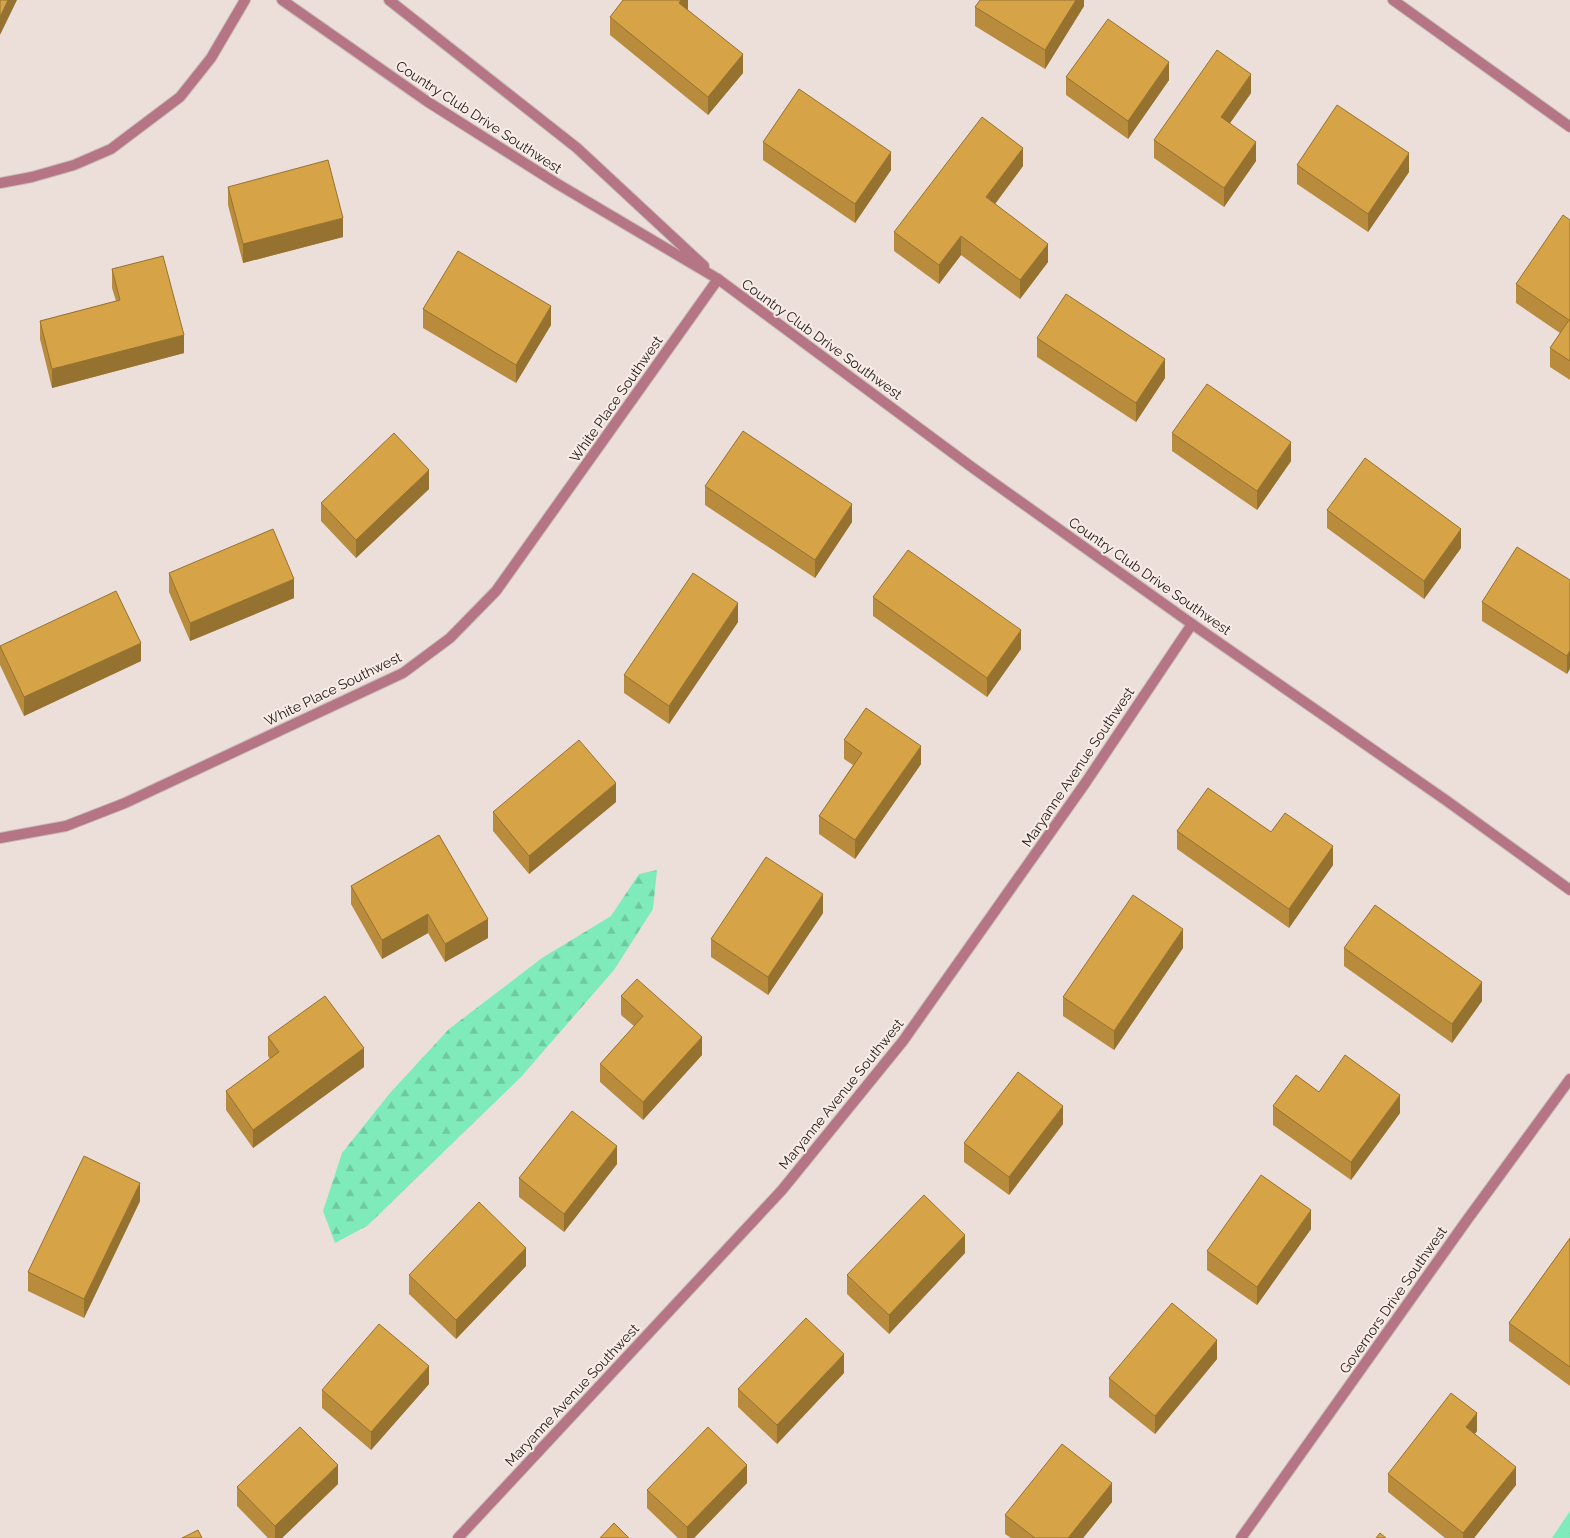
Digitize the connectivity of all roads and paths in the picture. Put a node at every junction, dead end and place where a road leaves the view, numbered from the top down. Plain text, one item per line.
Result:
1 (245, 0) edge
2 (282, 0) edge
3 (389, 0) edge
4 (1393, 0) edge
5 (1570, 127) edge
6 (0, 183) edge
7 (718, 279) junction
8 (1192, 624) junction
9 (0, 838) edge
10 (1570, 890) edge
11 (1570, 1079) edge
12 (458, 1538) edge
13 (1241, 1538) edge

1 - 6 street
2 - 7 street, Country Club Drive Southwest
3 - 7 street, Country Club Drive Southwest
4 - 5 street
7 - 8 street, Country Club Drive Southwest
7 - 9 street, White Place Southwest
8 - 10 street, Country Club Drive Southwest
8 - 12 street, Maryanne Avenue Southwest
11 - 13 street, Governors Drive Southwest

